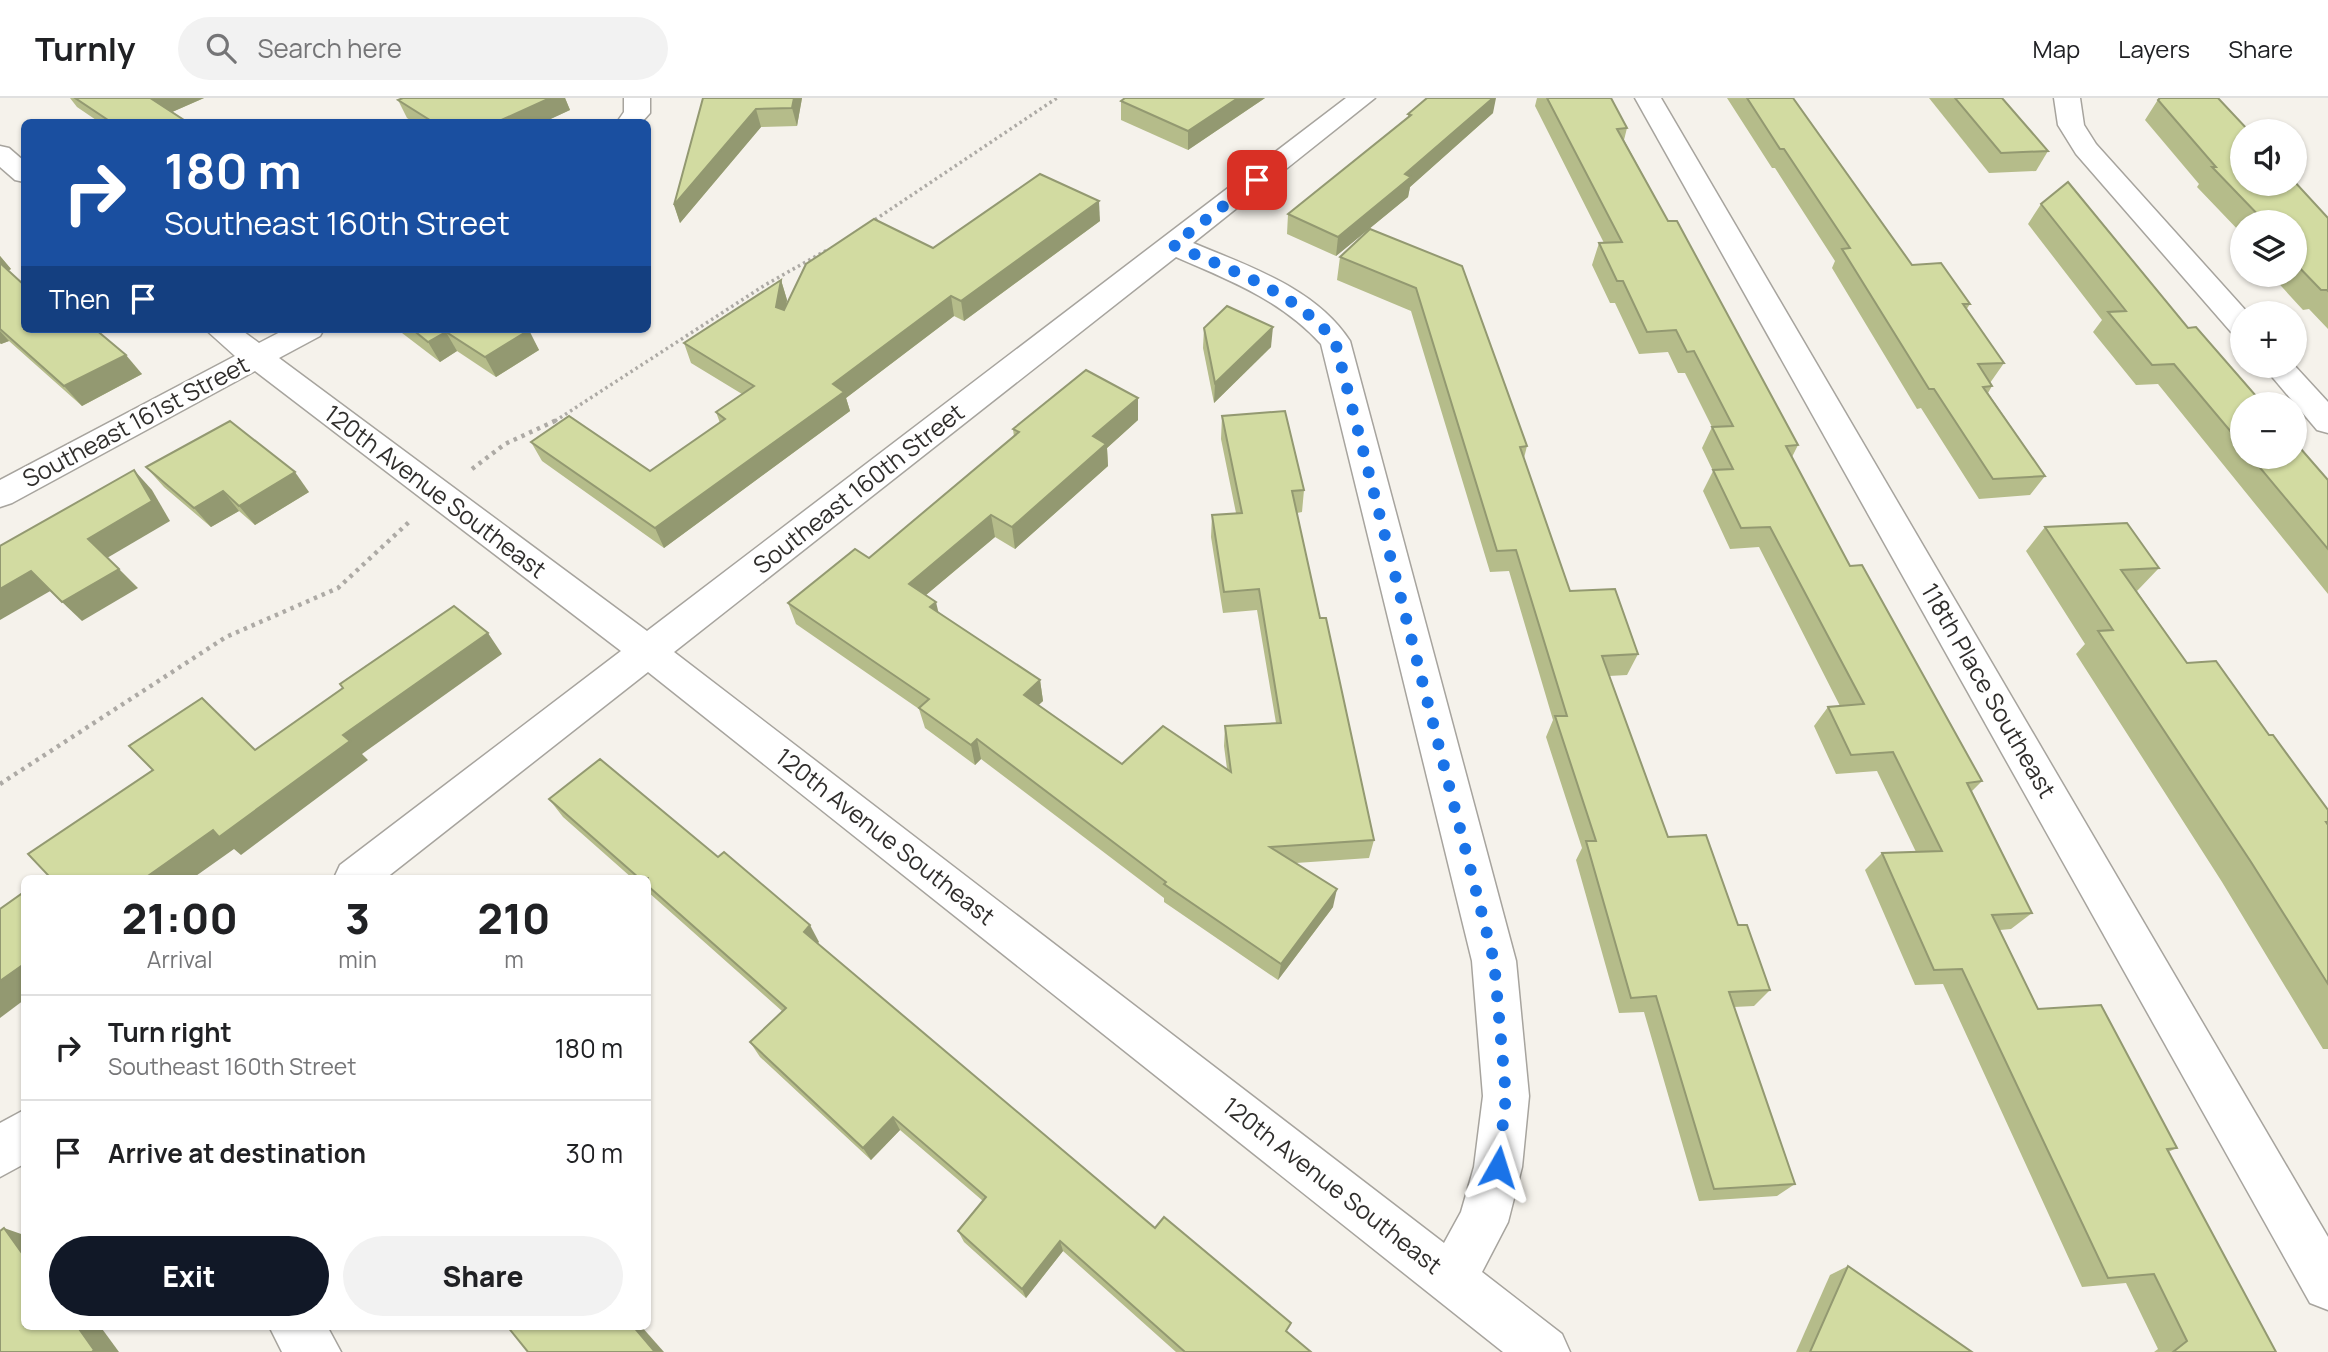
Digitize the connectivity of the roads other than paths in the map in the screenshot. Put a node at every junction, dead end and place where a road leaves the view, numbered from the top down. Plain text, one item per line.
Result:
1 (1362, 98) edge
2 (1648, 98) edge
3 (2067, 98) edge
4 (0, 154) edge
5 (21, 172) edge
6 (1173, 245) junction
7 (2230, 311) edge
8 (225, 333) edge
9 (302, 333) edge
10 (256, 358) junction
11 (2289, 378) edge
12 (2328, 422) edge
13 (0, 495) edge
14 (648, 652) junction
15 (359, 875) edge
16 (21, 1136) edge
17 (0, 1153) edge
18 (1451, 1279) junction
19 (2328, 1285) edge
20 (297, 1330) edge
21 (316, 1352) edge
22 (1544, 1352) edge

1 - 6 street, Southeast 160th Street
2 - 19 street, 118th Place Southeast
3 - 7 street
4 - 5 street
6 - 14 street, Southeast 160th Street
6 - 18 street
8 - 10 street, 120th Avenue Southeast
9 - 10 street, Southeast 161st Street
10 - 13 street, Southeast 161st Street
10 - 14 street, 120th Avenue Southeast
11 - 12 street
14 - 15 street, Southeast 160th Street
14 - 18 street, 120th Avenue Southeast
16 - 17 street
18 - 22 street, 120th Avenue Southeast
20 - 21 street

